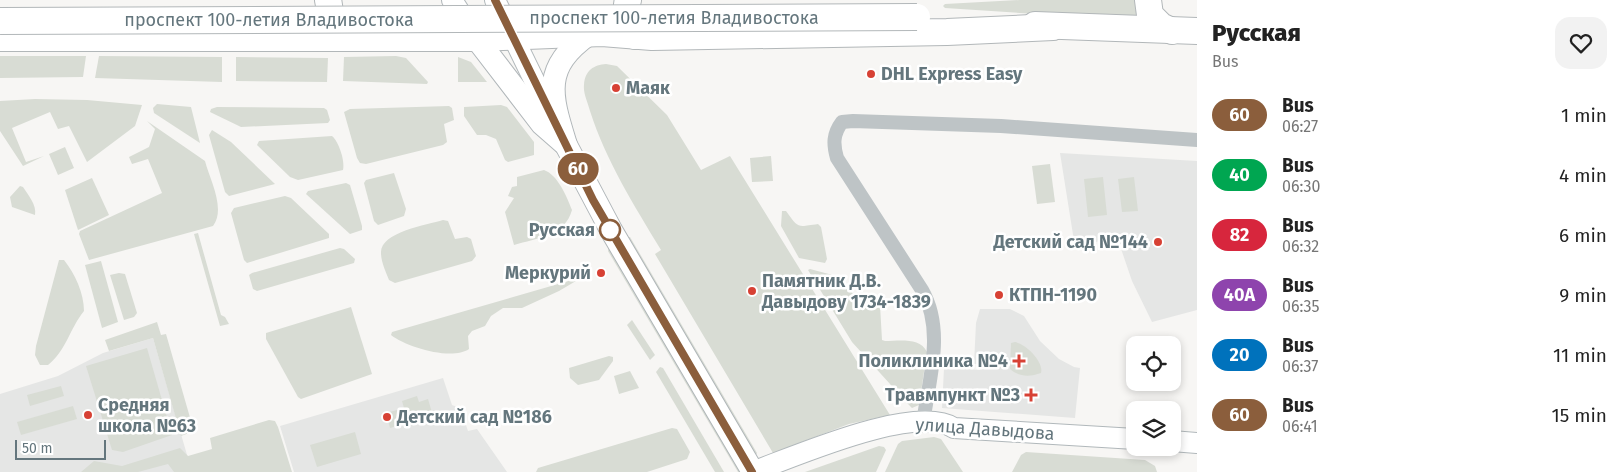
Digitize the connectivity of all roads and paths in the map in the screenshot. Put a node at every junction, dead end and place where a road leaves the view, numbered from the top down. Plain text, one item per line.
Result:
1 (452, 0) edge
2 (495, 0) edge
3 (628, 0) edge
4 (1148, 0) edge
5 (329, 4) edge
6 (282, 9) dead end
7 (0, 21) edge
8 (1053, 27) junction
9 (1185, 31) edge
10 (589, 34) junction
11 (635, 36) junction
12 (513, 37) junction
13 (0, 38) edge
14 (318, 38) junction
15 (476, 38) junction
16 (1197, 140) edge
17 (566, 145) junction
18 (922, 423) junction
19 (1126, 438) edge
20 (1181, 442) edge
21 (1197, 443) edge
22 (752, 472) edge

1 - 15 street
2 - 12 street
3 - 11 highway
4 - 9 highway
5 - 6 street
5 - 14 highway
7 - 8 highway, проспект 100-летия Владивостока, bridge
8 - 9 highway, проспект 100-летия Владивостока
8 - 11 highway
10 - 11 highway
10 - 12 highway
10 - 17 main road
12 - 15 highway
12 - 17 street
13 - 14 highway
14 - 15 highway
15 - 17 main road
16 - 18 street
17 - 22 main road
18 - 19 street, улица Давыдова
18 - 22 street, улица Давыдова
20 - 21 street

